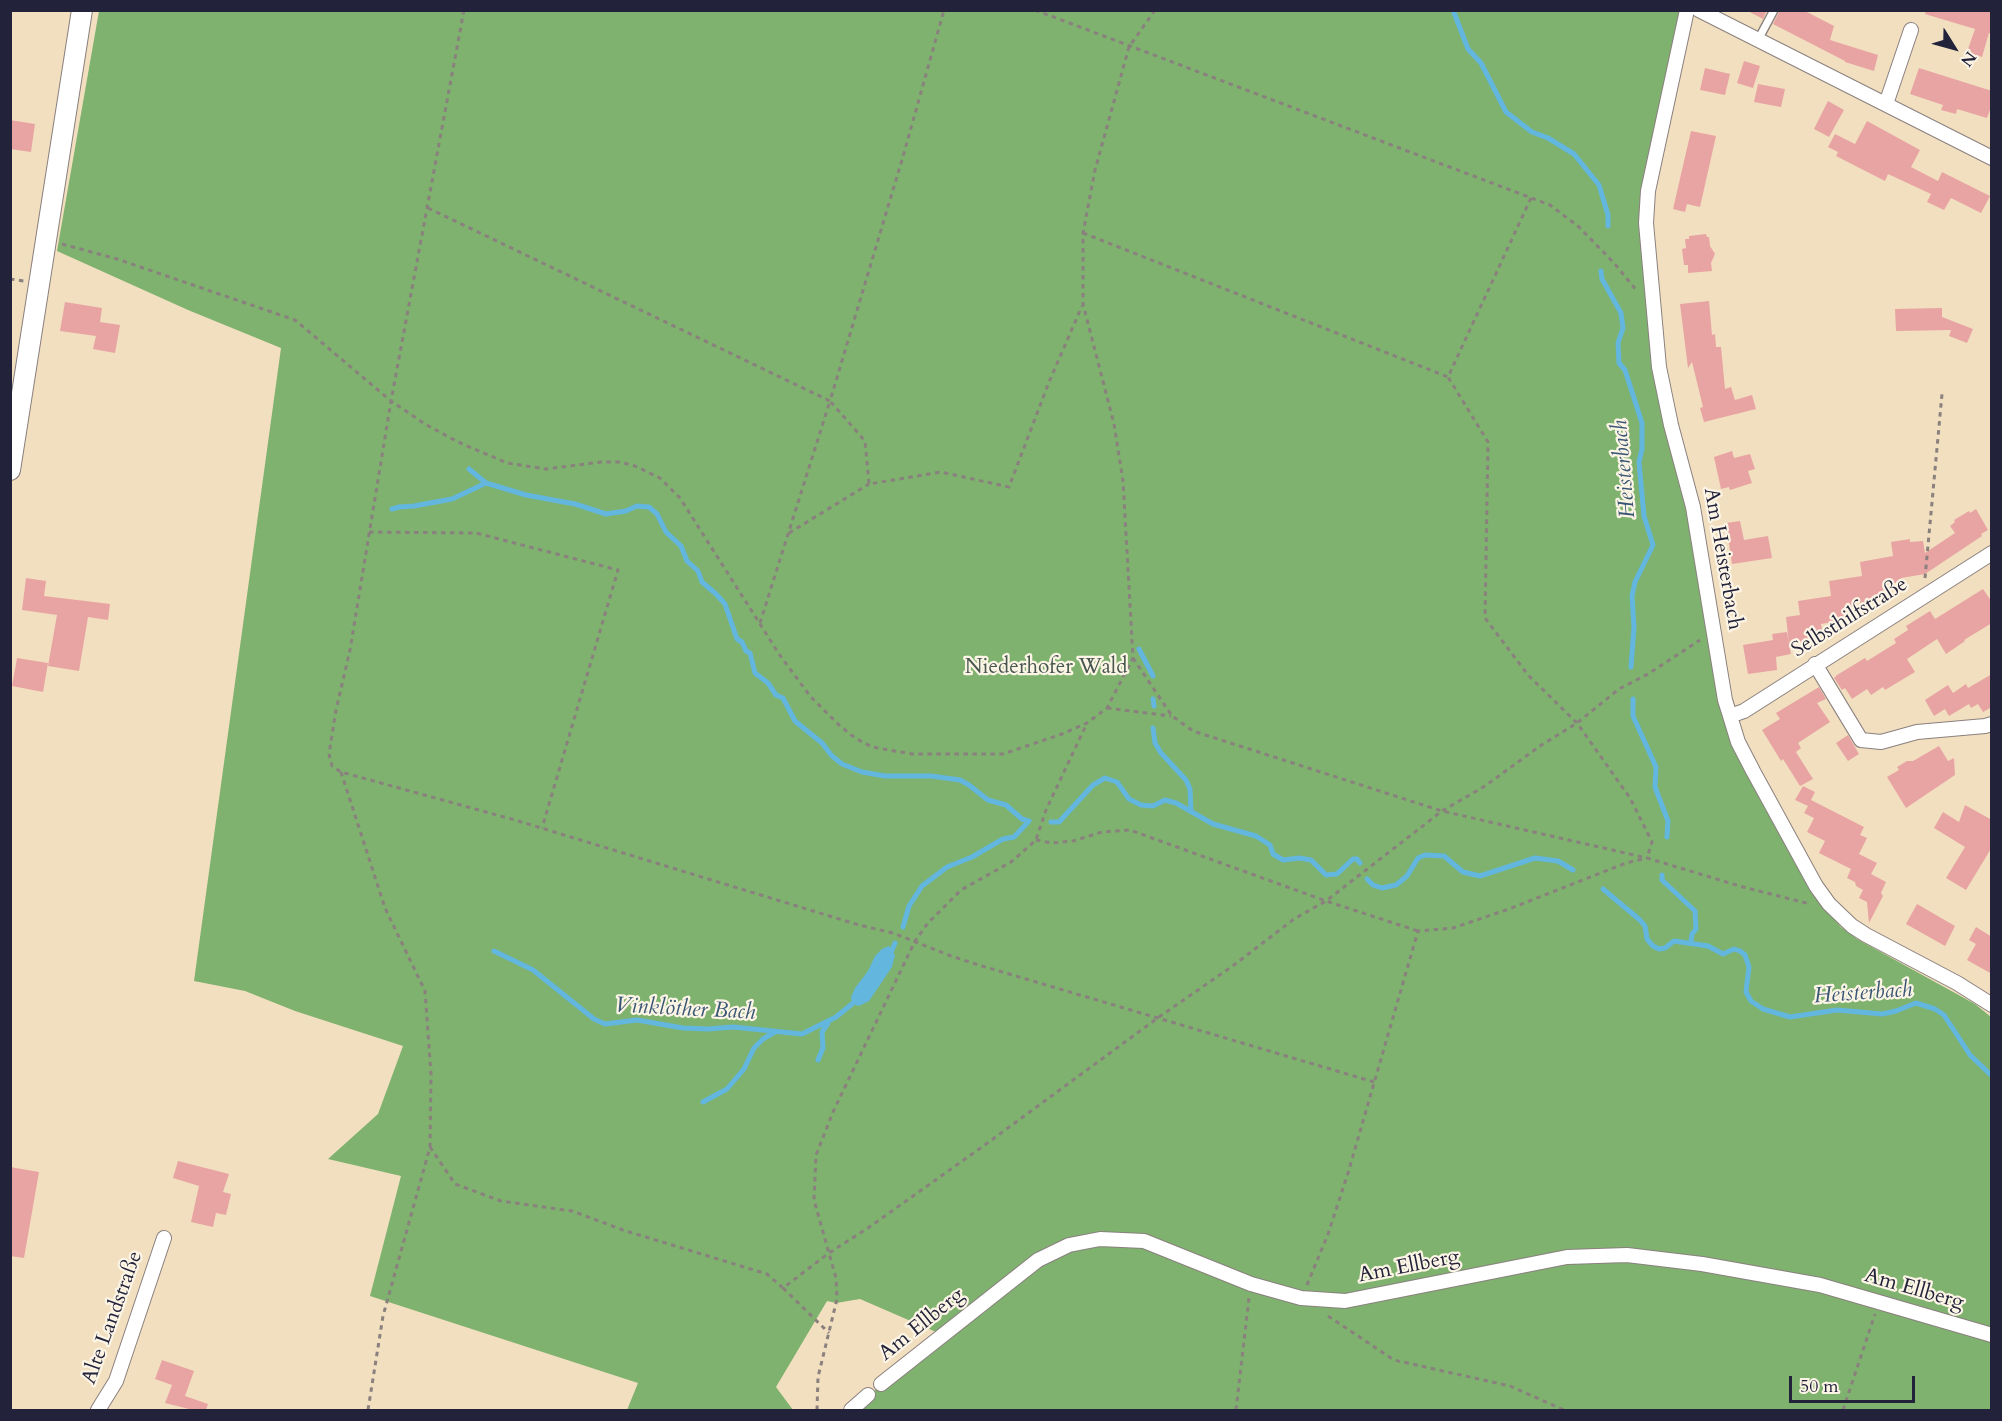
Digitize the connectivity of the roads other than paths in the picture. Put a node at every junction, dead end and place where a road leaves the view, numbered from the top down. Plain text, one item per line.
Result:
1 (82, 10) edge
2 (1687, 10) edge
3 (1699, 10) edge
4 (1774, 10) edge
5 (1911, 30) dead end
6 (1758, 40) junction
7 (1886, 104) junction
8 (1992, 158) edge
9 (10, 470) edge
10 (1992, 553) edge
11 (1815, 664) junction
12 (1730, 716) junction
13 (1992, 724) edge
14 (1992, 1005) edge
15 (164, 1238) dead end
16 (1992, 1335) edge
17 (882, 1384) dead end
18 (868, 1395) dead end
19 (98, 1410) edge
20 (851, 1410) edge

1 - 9 main road
2 - 12 street, Am Heisterbach
3 - 6 street
4 - 6 lane
5 - 7 street
6 - 7 street
7 - 8 street
10 - 11 street, Selbsthilfstraße
11 - 12 street, Selbsthilfstraße
11 - 13 street
12 - 14 street, Am Heisterbach
15 - 19 street, Alte Landstraße
16 - 17 street, Am Ellberg
18 - 20 street

